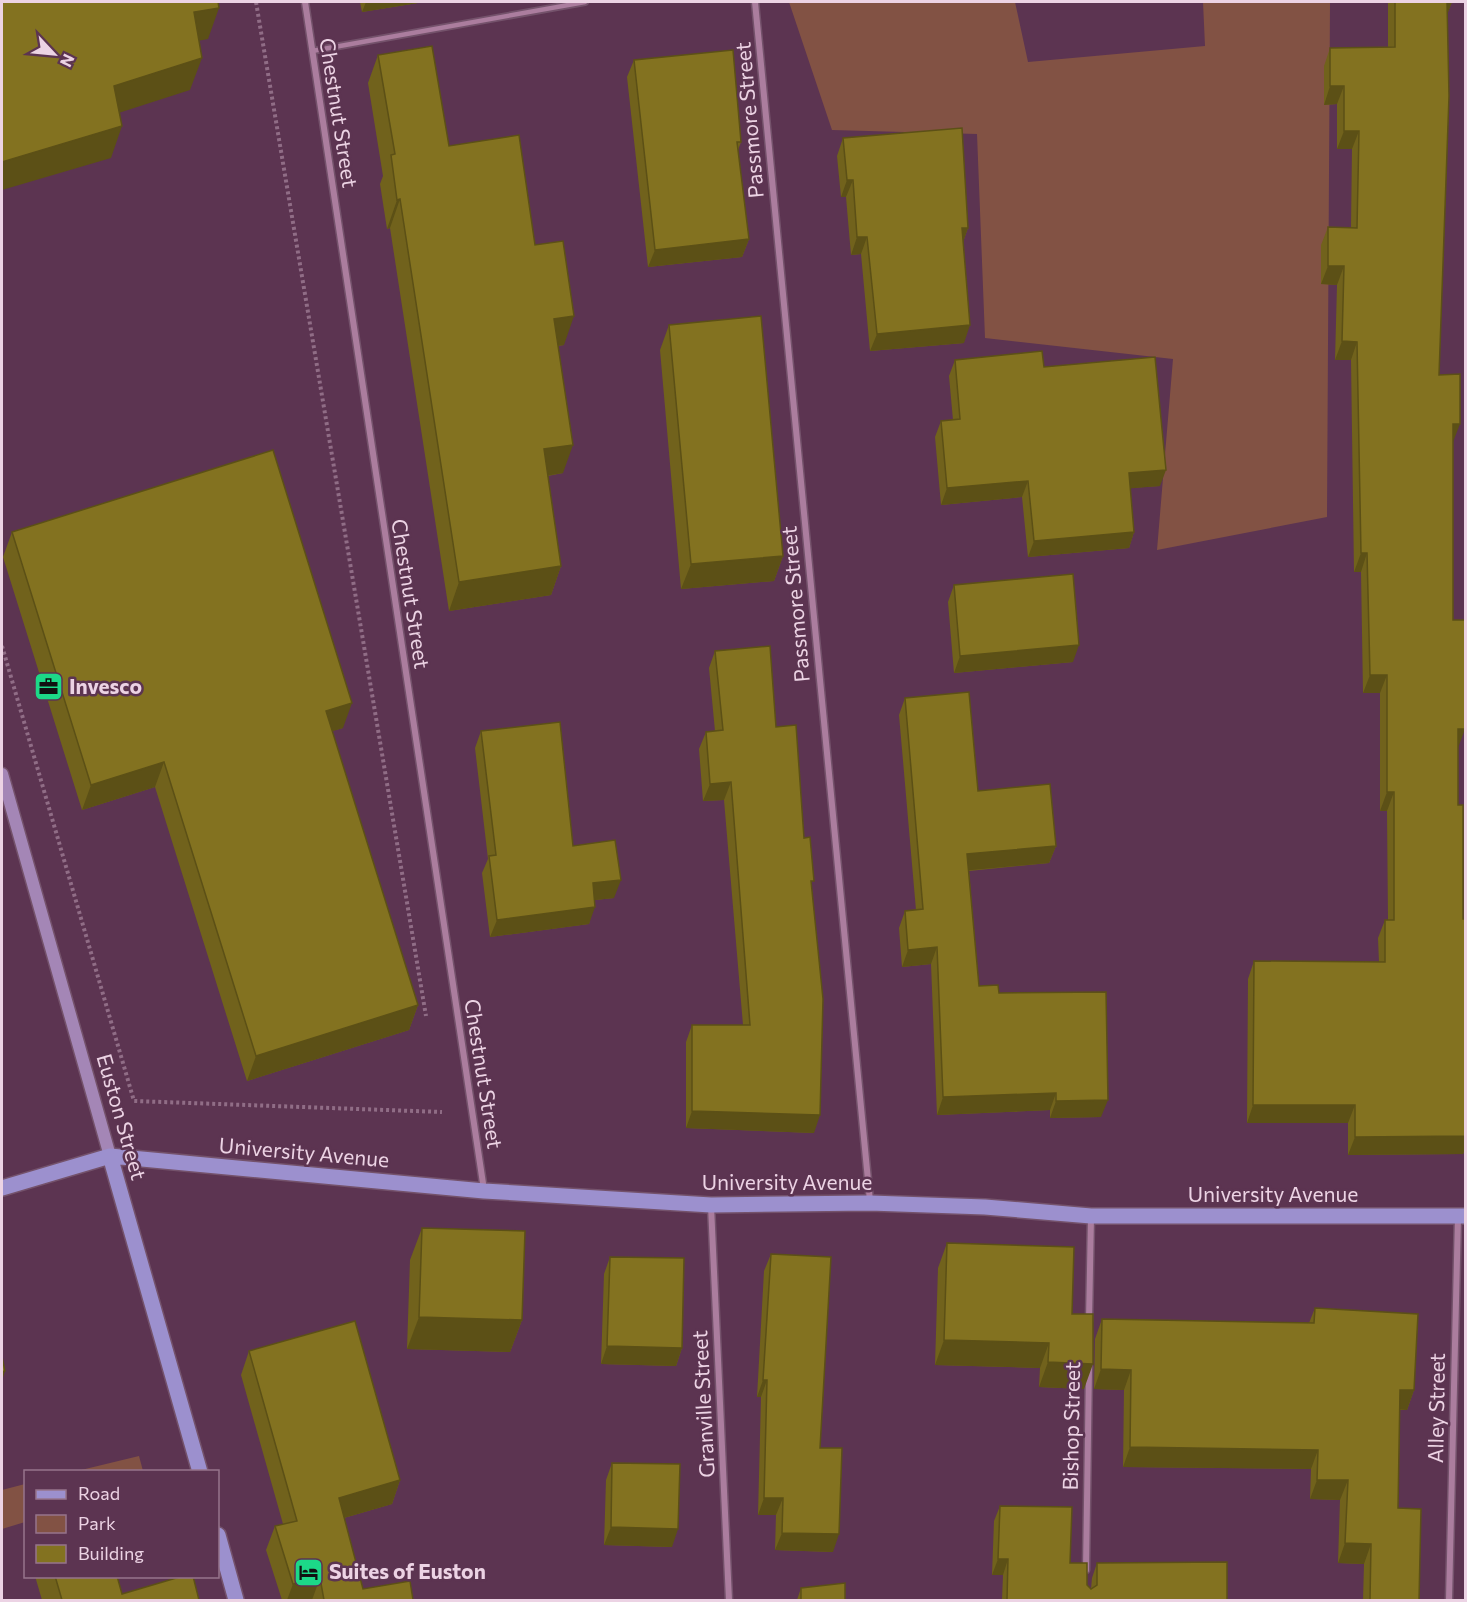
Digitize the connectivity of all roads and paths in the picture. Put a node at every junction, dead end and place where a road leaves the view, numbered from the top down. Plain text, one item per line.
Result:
1 (256, 2) edge
2 (304, 2) edge
3 (585, 2) edge
4 (755, 2) edge
5 (312, 51) junction
6 (2, 646) edge
7 (2, 774) edge
8 (426, 1018) dead end
9 (440, 1101) dead end
10 (110, 1156) junction
11 (2, 1188) edge
12 (484, 1191) junction
13 (870, 1203) junction
14 (711, 1205) junction
15 (1091, 1216) junction
16 (1462, 1216) edge
17 (1089, 1329) edge
18 (1089, 1353) edge
19 (199, 1470) edge
20 (219, 1539) edge
21 (1086, 1577) edge
22 (236, 1600) edge
23 (729, 1600) edge
24 (1449, 1600) edge

1 - 8 path
2 - 5 street, Chestnut Street
3 - 5 lane
4 - 13 street, Passmore Street
5 - 12 street, Chestnut Street
6 - 9 path
7 - 10 main road, Euston Street
10 - 11 main road
10 - 12 main road, University Avenue
10 - 19 main road, Euston Street
12 - 14 main road, University Avenue
13 - 14 main road, University Avenue
13 - 15 main road, University Avenue
14 - 23 street, Granville Street
15 - 16 main road, University Avenue
15 - 17 street
16 - 24 street, Alley Street
18 - 21 street, Bishop Street
20 - 22 main road

